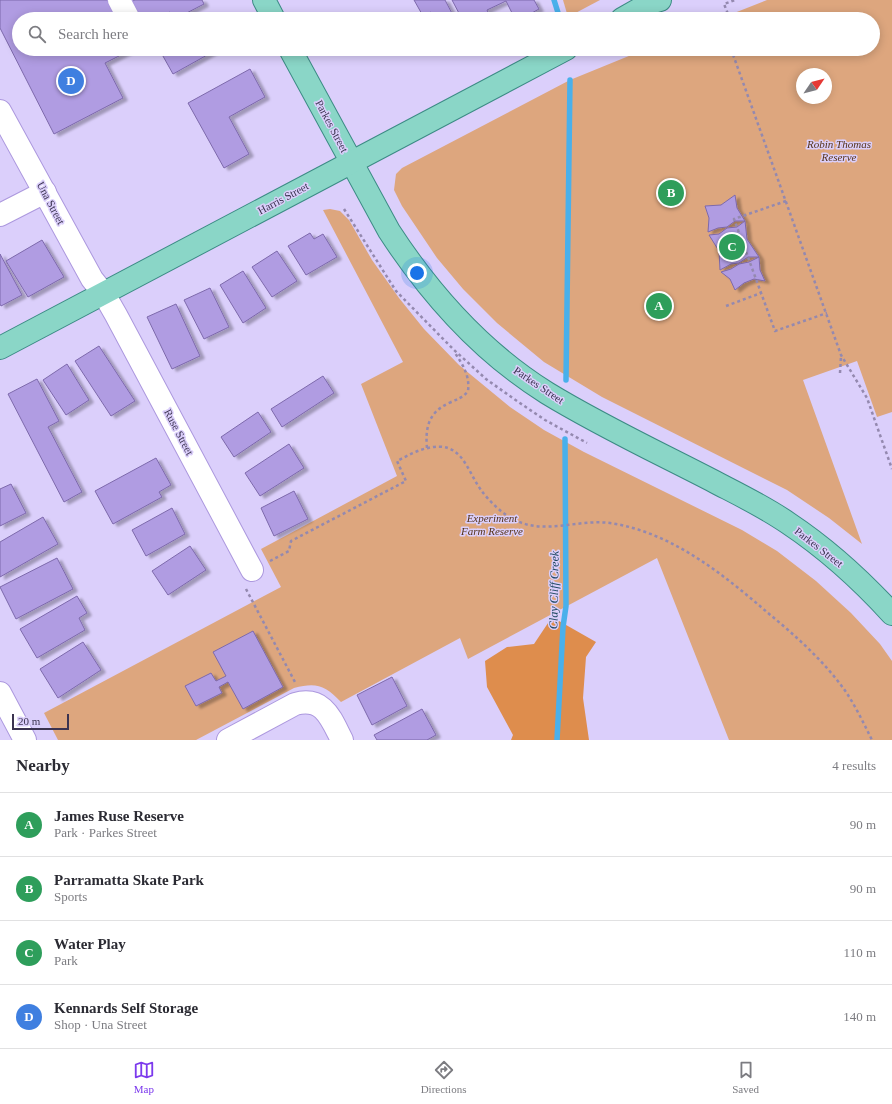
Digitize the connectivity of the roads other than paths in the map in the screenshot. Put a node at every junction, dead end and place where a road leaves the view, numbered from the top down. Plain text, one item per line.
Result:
1 (119, 0) edge
2 (264, 0) edge
3 (660, 0) edge
4 (125, 12) edge
5 (270, 12) edge
6 (635, 12) edge
7 (294, 56) edge
8 (553, 56) edge
9 (0, 112) edge
10 (351, 163) junction
11 (45, 192) junction
12 (0, 215) edge
13 (104, 294) junction
14 (0, 348) edge
15 (252, 570) road end
16 (892, 614) edge
17 (0, 693) edge
18 (24, 740) edge
19 (228, 740) edge
20 (342, 740) edge

1 - 4 street
2 - 5 main road
3 - 6 main road
7 - 10 main road, Parkes Street
8 - 10 main road, Harris Street
9 - 11 street, Una Street
10 - 13 main road, Harris Street
10 - 16 main road, Parkes Street
11 - 12 street
11 - 13 street, Una Street
13 - 14 main road, Harris Street
13 - 15 street, Ruse Street
17 - 18 street
19 - 20 street

